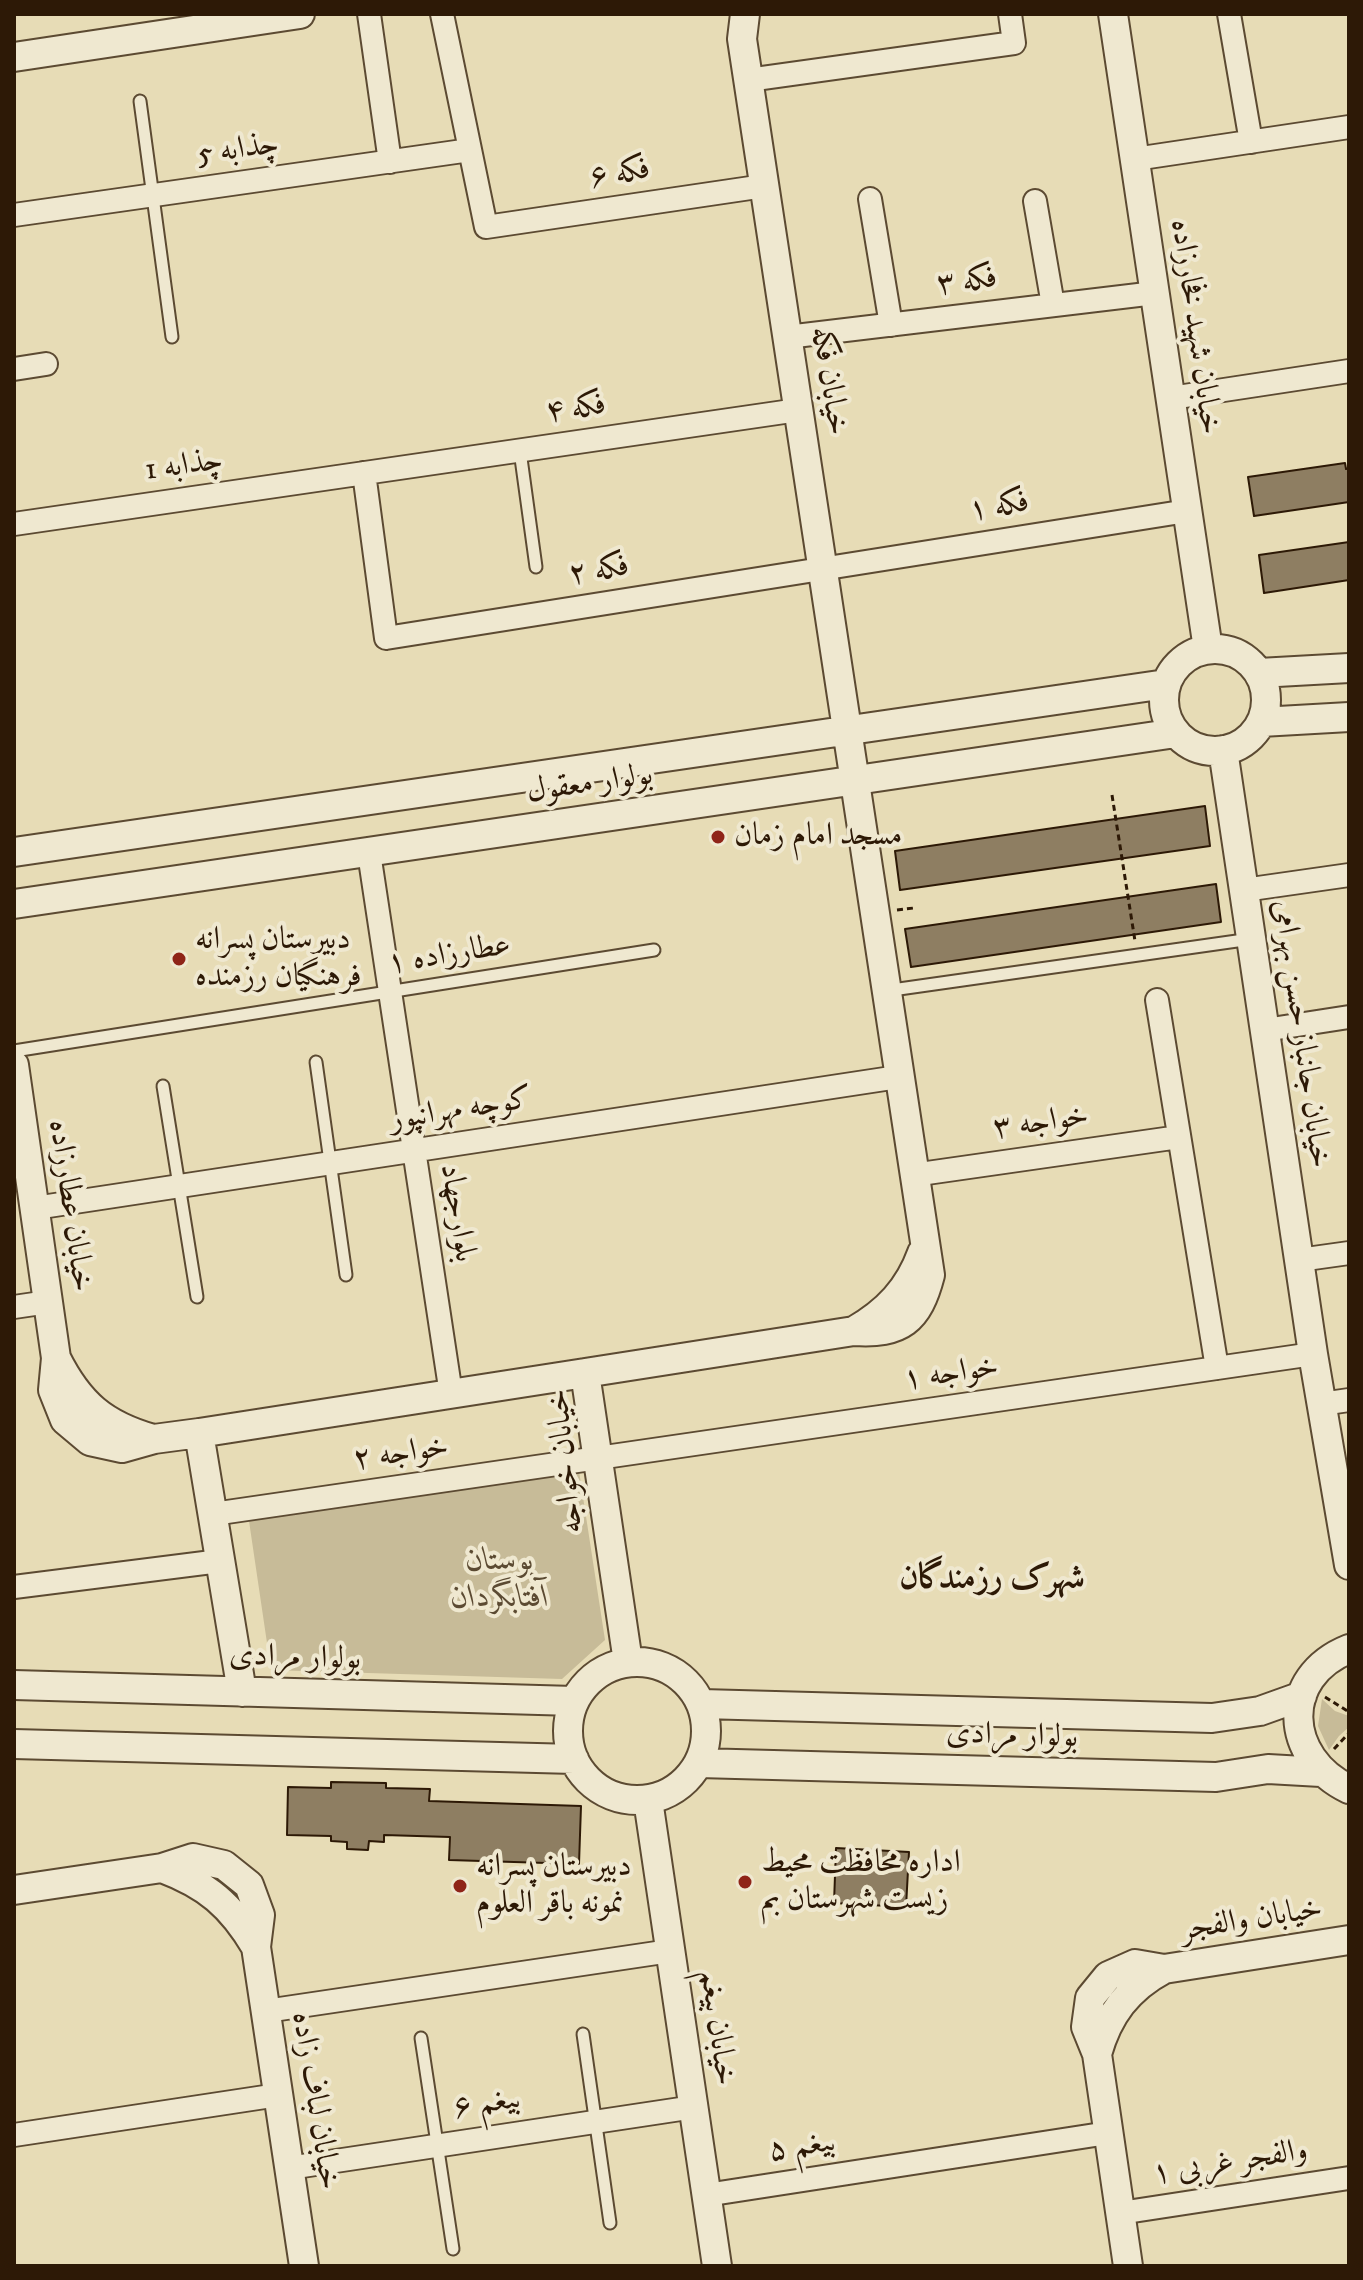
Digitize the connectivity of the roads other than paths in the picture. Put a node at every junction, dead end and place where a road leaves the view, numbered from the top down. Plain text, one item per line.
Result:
1 (300, 14) edge
2 (369, 14) edge
3 (442, 14) edge
4 (724, 14) edge
5 (1010, 14) edge
6 (1113, 14) edge
7 (1229, 14) edge
8 (743, 27) edge
9 (14, 57) edge
10 (748, 80) junction
11 (140, 101) dead end
12 (1349, 127) edge
13 (1251, 142) junction
14 (470, 150) junction
15 (1135, 159) junction
16 (390, 162) junction
17 (764, 186) junction
18 (153, 195) junction
19 (870, 199) dead end
20 (1035, 201) dead end
21 (14, 215) edge
22 (1155, 293) junction
23 (1053, 305) junction
24 (891, 325) junction
25 (172, 337) dead end
26 (787, 337) junction
27 (46, 364) dead end
28 (14, 369) edge
29 (1349, 371) edge
30 (1171, 398) junction
31 (798, 410) junction
32 (520, 451) junction
33 (364, 473) junction
34 (1187, 511) junction
35 (14, 524) edge
36 (536, 567) dead end
37 (821, 569) junction
38 (1208, 649) junction
39 (1349, 668) edge
40 (1259, 673) junction
41 (1166, 684) junction
42 (1349, 717) edge
43 (1261, 722) junction
44 (846, 732) junction
45 (1176, 733) junction
46 (1223, 750) junction
47 (853, 781) junction
48 (14, 852) edge
49 (369, 853) junction
50 (1349, 875) edge
51 (1244, 890) junction
52 (14, 904) edge
53 (1251, 939) junction
54 (654, 950) dead end
55 (390, 991) junction
56 (885, 991) junction
57 (1157, 1000) dead end
58 (1349, 1017) edge
59 (1265, 1030) junction
60 (14, 1051) edge
61 (316, 1062) dead end
62 (14, 1065) edge
63 (898, 1077) junction
64 (163, 1086) dead end
65 (1179, 1137) junction
66 (414, 1151) junction
67 (330, 1163) junction
68 (22, 1171) edge
69 (913, 1175) junction
70 (179, 1186) junction
71 (35, 1208) junction
72 (1349, 1253) edge
73 (1299, 1260) junction
74 (346, 1275) dead end
75 (197, 1297) dead end
76 (48, 1302) junction
77 (14, 1307) edge
78 (1313, 1354) junction
79 (1217, 1368) junction
80 (585, 1373) junction
81 (451, 1394) junction
82 (1335, 1402) edge
83 (199, 1433) junction
84 (598, 1458) junction
85 (213, 1514) junction
86 (220, 1561) junction
87 (1349, 1565) edge
88 (14, 1587) edge
89 (1349, 1649) edge
90 (628, 1662) junction
91 (14, 1685) edge
92 (242, 1692) junction
93 (1314, 1696) junction
94 (574, 1701) junction
95 (702, 1704) junction
96 (14, 1744) edge
97 (574, 1759) junction
98 (699, 1763) junction
99 (1321, 1772) junction
100 (1349, 1789) edge
101 (648, 1800) junction
102 (14, 1890) edge
103 (1349, 1940) edge
104 (670, 1951) junction
105 (266, 2011) junction
106 (583, 2034) dead end
107 (421, 2038) dead end
108 (278, 2095) junction
109 (694, 2107) junction
110 (595, 2121) junction
111 (1108, 2133) junction
112 (14, 2135) edge
113 (437, 2145) junction
114 (289, 2168) junction
115 (1349, 2178) edge
116 (706, 2195) junction
117 (1120, 2213) junction
118 (610, 2223) dead end
119 (453, 2249) dead end
120 (304, 2266) edge
121 (717, 2266) edge
122 (1128, 2266) edge

1 - 9 street
2 - 16 street
3 - 14 street
4 - 8 street
5 - 10 street
6 - 15 street, خیابان شهید فخارزاده
7 - 13 street
8 - 10 street, خیابان فکه
10 - 17 street, خیابان فکه
11 - 18 lane
12 - 13 street
13 - 15 street
14 - 16 street, چذابه 5
14 - 17 street, فکه ۶
15 - 22 street, خیابان شهید فخارزاده
16 - 18 street, چذابه 5
17 - 26 street, خیابان فکه
18 - 21 street, چذابه 5
18 - 25 lane
19 - 24 street
20 - 23 street
22 - 23 street, فکه ۳
22 - 30 street, خیابان شهید فخارزاده
23 - 24 street, فکه ۳
24 - 26 street, فکه ۳
26 - 31 street, خیابان فکه
27 - 28 street
29 - 30 street
30 - 34 street, خیابان شهید فخارزاده
31 - 32 street, فکه ۴
31 - 37 street, خیابان فکه
32 - 33 street, فکه ۴
32 - 36 lane
33 - 35 street, چذابه 1
33 - 37 street, فکه ۲
34 - 37 street, فکه ۱
34 - 38 street, خیابان شهید فخارزاده
37 - 44 street, خیابان فکه
38 - 40 street
38 - 41 street
39 - 40 street
40 - 43 street
41 - 44 street, بولوار معقول
41 - 45 street
42 - 43 street
43 - 46 street
44 - 47 street, خیابان فکه
44 - 48 street, بولوار معقول
45 - 46 street
45 - 47 street, بولوار معقول
46 - 51 street, خیابان جانباز حسن بهرامی
47 - 49 street, بولوار معقول
47 - 56 street, خیابان خواجه
49 - 52 street, بولوار معقول
49 - 55 street, بلوارجهاد
50 - 51 street
51 - 53 street, خیابان جانباز حسن بهرامی
53 - 56 lane
53 - 59 street, خیابان جانباز حسن بهرامی
54 - 55 lane, عطارزاده ۱
55 - 60 lane, عطارزاده ۱
55 - 66 street, بلوارجهاد
56 - 63 street, خیابان خواجه
57 - 65 street
58 - 59 street
59 - 73 street, خیابان جانباز حسن بهرامی
61 - 67 lane
62 - 68 street, خیابان عطارزاده
63 - 66 street, کوچه مهرانپور
63 - 69 street, خیابان خواجه
64 - 70 lane
65 - 69 street, خواجه ۳
65 - 79 street
66 - 67 street, کوچه مهرانپور
66 - 81 street, بلوارجهاد
67 - 70 street, کوچه مهرانپور
67 - 74 lane
68 - 71 street, خیابان عطارزاده
69 - 80 street, خیابان خواجه
70 - 71 street, کوچه مهرانپور
70 - 75 lane
71 - 76 street, خیابان عطارزاده
72 - 73 street
73 - 78 street, خیابان جانباز حسن بهرامی
76 - 77 street
76 - 83 street, خیابان عطارزاده
78 - 79 street, خواجه ۱
78 - 82 street, خیابان جانباز حسن بهرامی
79 - 84 street, خواجه ۱
80 - 81 street, خیابان عطارزاده
80 - 84 street, خیابان خواجه
81 - 83 street, خیابان عطارزاده
82 - 87 street, خیابان جانباز حسن بهرامی
83 - 85 street
84 - 85 street, خواجه ۲
84 - 90 street, خیابان خواجه
85 - 86 street
86 - 88 street
86 - 92 street
89 - 93 street
90 - 94 street
90 - 95 street
91 - 92 street, بولوار مرادی
92 - 94 street, بولوار مرادی
93 - 95 street, بولوار مرادی
93 - 99 street
94 - 97 street
95 - 98 street
96 - 97 street
97 - 101 street
98 - 99 street, بولوار مرادی
98 - 101 street
99 - 100 street
101 - 104 street, خیابان بیغم
102 - 105 street, خیابان لباف زاده
103 - 111 street, خیابان والفجر
104 - 105 street
104 - 109 street, خیابان بیغم
105 - 108 street, خیابان لباف زاده
106 - 110 lane
107 - 113 lane
108 - 112 street
108 - 114 street, خیابان لباف زاده
109 - 110 street, بیغم ۶
109 - 116 street, خیابان بیغم
110 - 113 street, بیغم ۶
110 - 118 lane
111 - 116 street, بیغم ۵
111 - 117 street, خیابان والفجر
113 - 114 street, بیغم ۶
113 - 119 lane
114 - 120 street, خیابان لباف زاده
115 - 117 street, والفجر غربی ۱
116 - 121 street, خیابان بیغم
117 - 122 street, خیابان والفجر

